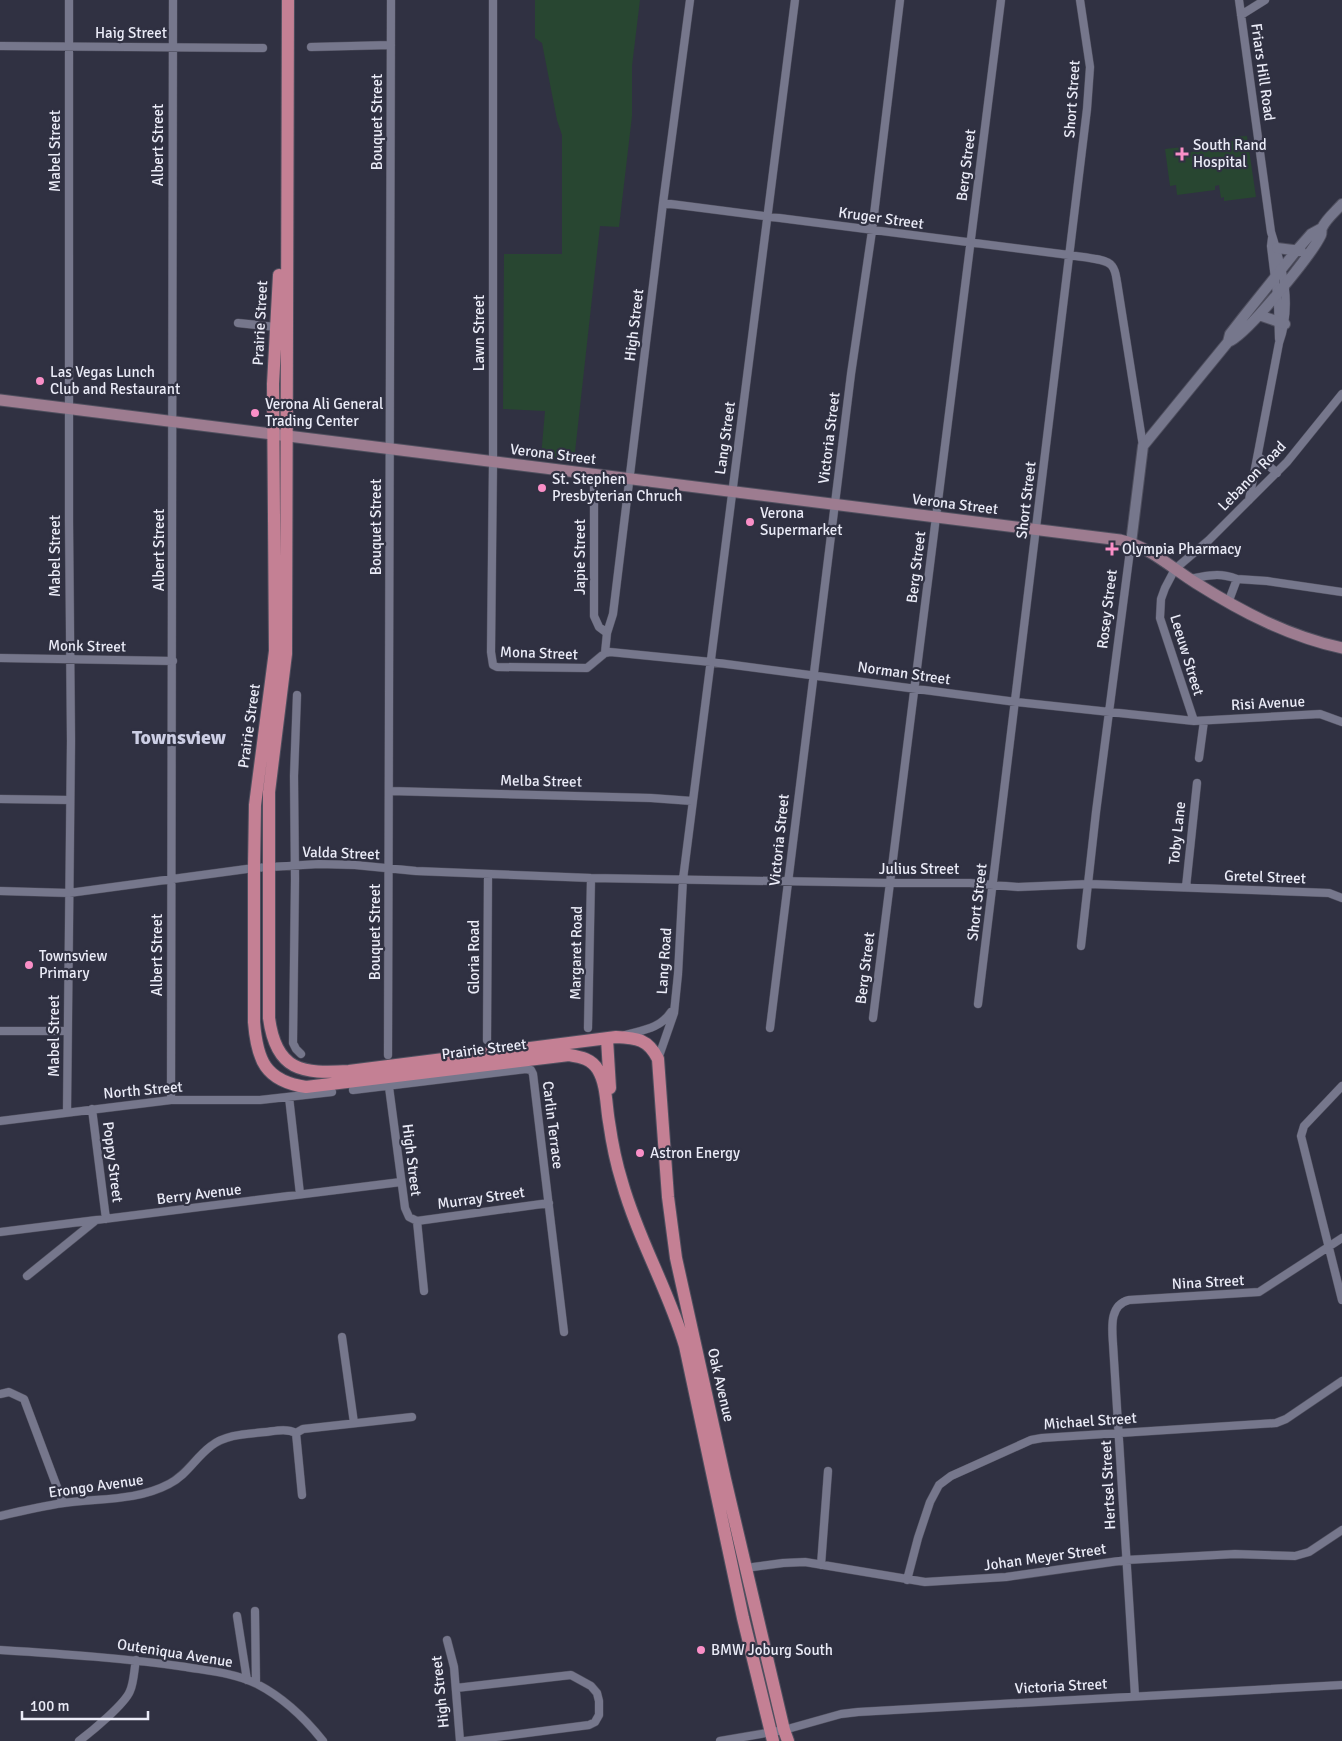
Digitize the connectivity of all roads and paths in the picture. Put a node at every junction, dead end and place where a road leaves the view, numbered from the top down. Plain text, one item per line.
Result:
1 (69, 0) edge
2 (173, 0) edge
3 (280, 0) edge
4 (288, 0) edge
5 (391, 0) edge
6 (493, 0) edge
7 (690, 0) edge
8 (794, 0) edge
9 (900, 0) edge
10 (1001, 0) edge
11 (1080, 0) edge
12 (1240, 0) edge
13 (1265, 0) edge
14 (1241, 15) junction
15 (391, 45) junction
16 (0, 46) edge
17 (69, 46) junction
18 (311, 46) dead end
19 (173, 47) junction
20 (263, 48) dead end
21 (663, 204) junction
22 (1342, 204) edge
23 (766, 216) junction
24 (1322, 228) junction
25 (872, 231) junction
26 (1272, 236) junction
27 (970, 244) junction
28 (1277, 248) junction
29 (1296, 250) junction
30 (1310, 251) junction
31 (1069, 255) junction
32 (1095, 259) joint
33 (1282, 268) junction
34 (1275, 277) junction
35 (1285, 284) junction
36 (1277, 293) junction
37 (1259, 315) junction
38 (238, 323) dead end
39 (1282, 323) junction
40 (276, 327) junction
41 (1228, 342) junction
42 (1342, 394) edge
43 (0, 400) edge
44 (69, 409) junction
45 (172, 422) junction
46 (279, 435) junction
47 (1143, 446) junction
48 (390, 448) junction
49 (1259, 457) junction
50 (493, 462) junction
51 (1276, 473) junction
52 (594, 474) junction
53 (629, 479) junction
54 (732, 491) junction
55 (1249, 500) junction
56 (835, 504) junction
57 (936, 517) junction
58 (1037, 529) junction
59 (1131, 543) junction
60 (1175, 569) junction
61 (1188, 579) junction
62 (1237, 579) junction
63 (1342, 592) edge
64 (1228, 603) junction
65 (607, 633) junction
66 (1342, 648) edge
67 (608, 652) junction
68 (0, 658) edge
69 (69, 659) junction
70 (173, 661) junction
71 (711, 662) junction
72 (493, 665) joint
73 (814, 675) junction
74 (915, 689) junction
75 (297, 695) dead end
76 (1016, 702) junction
77 (1109, 711) junction
78 (1194, 721) junction
79 (1204, 721) junction
80 (1342, 722) edge
81 (1199, 758) dead end
82 (1197, 783) dead end
83 (390, 792) junction
84 (0, 799) edge
85 (69, 800) junction
86 (692, 801) junction
87 (294, 865) junction
88 (269, 867) junction
89 (254, 868) junction
90 (389, 868) junction
91 (488, 874) junction
92 (591, 878) junction
93 (171, 879) junction
94 (683, 879) junction
95 (789, 881) junction
96 (890, 883) junction
97 (1089, 884) junction
98 (992, 885) junction
99 (1186, 887) junction
100 (0, 891) edge
101 (69, 892) junction
102 (1342, 898) edge
103 (1080, 946) dead end
104 (978, 1004) dead end
105 (675, 1006) junction
106 (873, 1018) dead end
107 (588, 1028) dead end
108 (770, 1028) dead end
109 (0, 1031) edge
110 (68, 1031) junction
111 (611, 1038) junction
112 (487, 1040) dead end
113 (649, 1044) joint
114 (301, 1054) dead end
115 (388, 1054) dead end
116 (658, 1059) junction
117 (1342, 1086) edge
118 (389, 1087) junction
119 (353, 1090) dead end
120 (332, 1092) dead end
121 (290, 1098) junction
122 (171, 1100) junction
123 (92, 1109) junction
124 (607, 1110) junction
125 (67, 1112) junction
126 (0, 1120) edge
127 (401, 1182) junction
128 (300, 1194) junction
129 (549, 1203) junction
130 (106, 1219) junction
131 (95, 1221) junction
132 (417, 1221) junction
133 (0, 1232) edge
134 (1342, 1238) edge
135 (1329, 1247) junction
136 (28, 1276) dead end
137 (424, 1291) dead end
138 (1342, 1300) edge
139 (1121, 1303) joint
140 (564, 1332) dead end
141 (342, 1337) dead end
142 (1342, 1381) edge
143 (0, 1394) edge
144 (412, 1417) dead end
145 (354, 1423) junction
146 (296, 1432) junction
147 (1118, 1433) junction
148 (828, 1471) dead end
149 (302, 1495) dead end
150 (63, 1503) junction
151 (0, 1516) edge
152 (1342, 1530) edge
153 (1126, 1560) junction
154 (821, 1565) junction
155 (746, 1568) junction
156 (907, 1580) junction
157 (255, 1611) dead end
158 (237, 1616) dead end
159 (446, 1640) dead end
160 (0, 1650) edge
161 (136, 1660) junction
162 (247, 1680) junction
163 (256, 1683) junction
164 (1342, 1685) edge
165 (456, 1688) junction
166 (1135, 1696) junction
167 (786, 1735) edge
168 (771, 1737) edge
169 (738, 1740) edge
170 (79, 1741) edge
171 (323, 1741) edge
172 (460, 1741) edge
173 (465, 1741) edge
174 (720, 1741) edge

1 - 17 street, Mabel Street
2 - 19 street, Albert Street
3 - 40 main road, Prairie Street
4 - 46 main road, Prairie Street
5 - 15 street, Bouquet Street
6 - 50 street, Lawn Street
7 - 21 street, High Street
8 - 23 street, Lang Street
9 - 25 street, Victoria Street
10 - 27 street, Berg Street
11 - 31 street, Short Street
12 - 14 street, Friars Hill Road
13 - 14 street
14 - 26 street, Friars Hill Road
15 - 18 street
15 - 48 street, Bouquet Street
16 - 17 street, Haig Street
17 - 19 street, Haig Street
17 - 44 street, Mabel Street
19 - 20 street, Haig Street
19 - 45 street, Albert Street
21 - 23 street, Kruger Street
21 - 53 street, High Street
22 - 24 street
23 - 25 street, Kruger Street
23 - 54 street, Lang Street
24 - 29 street
24 - 30 street
25 - 27 street, Kruger Street
25 - 56 street, Victoria Street
26 - 28 street, Friars Hill Road
26 - 34 street, Friars Hill Road
27 - 31 street, Kruger Street
27 - 57 street, Berg Street
28 - 29 street
28 - 33 street, Friars Hill Road
29 - 30 street
29 - 33 street
30 - 35 street
31 - 32 street, Kruger Street
31 - 58 street, Short Street
32 - 47 street, Rosey Street
33 - 34 street
33 - 35 street, Friars Hill Road
34 - 36 street, Friars Hill Road
34 - 41 street
35 - 36 street
35 - 39 street, Friars Hill Road
36 - 37 street
36 - 39 street, Friars Hill Road
37 - 39 street
37 - 41 street
38 - 40 street
39 - 49 street, Friars Hill Road
40 - 46 main road, Prairie Street
41 - 47 street
42 - 51 street, Lebanon Road
43 - 44 main road, Verona Street
44 - 45 main road, Verona Street
44 - 69 street, Mabel Street
45 - 46 main road, Verona Street
45 - 70 street, Albert Street
46 - 48 main road, Verona Street
46 - 88 main road, Prairie Street
46 - 89 main road, Prairie Street
47 - 59 street, Rosey Street
48 - 50 main road, Verona Street
48 - 83 street, Bouquet Street
49 - 51 street
49 - 55 street, Friars Hill Road
50 - 52 main road, Verona Street
50 - 72 street, Lawn Street
51 - 55 street, Lebanon Road
52 - 53 main road, Verona Street
52 - 65 street, Japie Street
53 - 54 main road, Verona Street
53 - 65 street, High Street
54 - 56 main road, Verona Street
54 - 71 street, Lang Street
55 - 60 street, Lebanon Road
56 - 57 main road, Verona Street
56 - 73 street, Victoria Street
57 - 58 main road, Verona Street
57 - 74 street, Berg Street
58 - 59 main road, Verona Street
58 - 76 street, Short Street
59 - 60 main road, Verona Street
59 - 77 street, Rosey Street
60 - 61 main road, Verona Street
60 - 78 street, Leeuw Street
61 - 62 street
61 - 64 main road, Verona Street
62 - 63 street
62 - 64 street
64 - 66 main road, Verona Street
65 - 67 street, High Street
67 - 71 street, Norman Street
67 - 72 street, Mona Street
68 - 69 street, Monk Street
69 - 70 street, Monk Street
69 - 85 street, Mabel Street
70 - 93 street, Albert Street
71 - 73 street, Norman Street
71 - 86 street, Lang Street
73 - 74 street, Norman Street
73 - 95 street, Victoria Street
74 - 76 street, Norman Street
74 - 96 street, Berg Street
75 - 87 street
76 - 77 street, Norman Street
76 - 98 street, Short Street
77 - 78 street, Norman Street
77 - 97 street, Rosey Street
78 - 79 street, Risi Avenue
79 - 80 street, Risi Avenue
79 - 81 street
82 - 99 street, Toby Lane
83 - 86 street, Melba Street
83 - 90 street, Bouquet Street
84 - 85 street
85 - 101 street, Mabel Street
86 - 94 street, Lang Street
87 - 88 street, Valda Street
87 - 90 street, Valda Street
87 - 114 street
88 - 89 street, Valda Street
88 - 111 main road, Prairie Street
89 - 93 street, Valda Street
89 - 124 main road, Prairie Street
90 - 91 street, Valda Street
90 - 115 street, Bouquet Street
91 - 92 street, Valda Street
91 - 112 street, Gloria Road
92 - 94 street, Valda Street
92 - 107 street, Margaret Road
93 - 101 street, Valda Street
93 - 122 street, Albert Street
94 - 95 street, Julius Street
94 - 105 street, Lang Road
95 - 96 street, Julius Street
95 - 108 street, Victoria Street
96 - 98 street, Julius Street
96 - 106 street, Berg Street
97 - 98 street, Julius Street
97 - 99 street, Julius Street
97 - 103 street, Rosey Street
98 - 104 street, Short Street
99 - 102 street, Gretel Street
100 - 101 street, Valda Street
101 - 110 street, Mabel Street
105 - 111 street, Lang Road
105 - 116 street
109 - 110 street
110 - 125 street, Mabel Street
111 - 113 main road, Prairie Street
111 - 124 main road
113 - 116 main road, Oak Avenue
116 - 155 main road, Oak Avenue
117 - 135 street
118 - 119 street, Carlin Terrace
118 - 127 street, High Street
118 - 129 street, Carlin Terrace
120 - 121 street
121 - 122 street, North Street
121 - 128 street
122 - 123 street, North Street
123 - 125 street, North Street
123 - 130 street, Poppy Street
124 - 168 main road, Oak Avenue
125 - 126 street, North Street
127 - 128 street, Berry Avenue
127 - 132 street, High Street
128 - 130 street, Berry Avenue
129 - 132 street, Murray Street
129 - 140 street, Carlin Terrace
130 - 131 street, Berry Avenue
131 - 133 street, Berry Avenue
131 - 136 street
132 - 137 street, High Street
134 - 135 street, Nina Street
135 - 138 street
135 - 139 street, Nina Street
139 - 147 street, Hertsel Street
141 - 145 street
142 - 147 street, Michael Street
143 - 150 street
144 - 145 street, Erongo Avenue
145 - 146 street, Erongo Avenue
146 - 149 street
146 - 150 street, Erongo Avenue
147 - 153 street, Hertsel Street
147 - 156 street, Michael Street
148 - 154 street
150 - 151 street, Erongo Avenue
152 - 153 street, Johan Meyer Street
153 - 156 street, Johan Meyer Street
153 - 166 street, Hertsel Street
154 - 155 street, Johan Meyer Street
154 - 156 street, Johan Meyer Street
155 - 167 main road, Oak Avenue
157 - 163 street
158 - 162 street
159 - 165 street, High Street
160 - 161 street, Outeniqua Avenue
161 - 162 street, Outeniqua Avenue
161 - 170 street
162 - 163 street, Outeniqua Avenue
163 - 171 street, Outeniqua Avenue
164 - 166 street, Victoria Street
165 - 172 street, High Street
165 - 173 street
166 - 167 street, Victoria Street
167 - 168 street, Victoria Street
168 - 169 street, Victoria Street
169 - 174 street, Victoria Street

